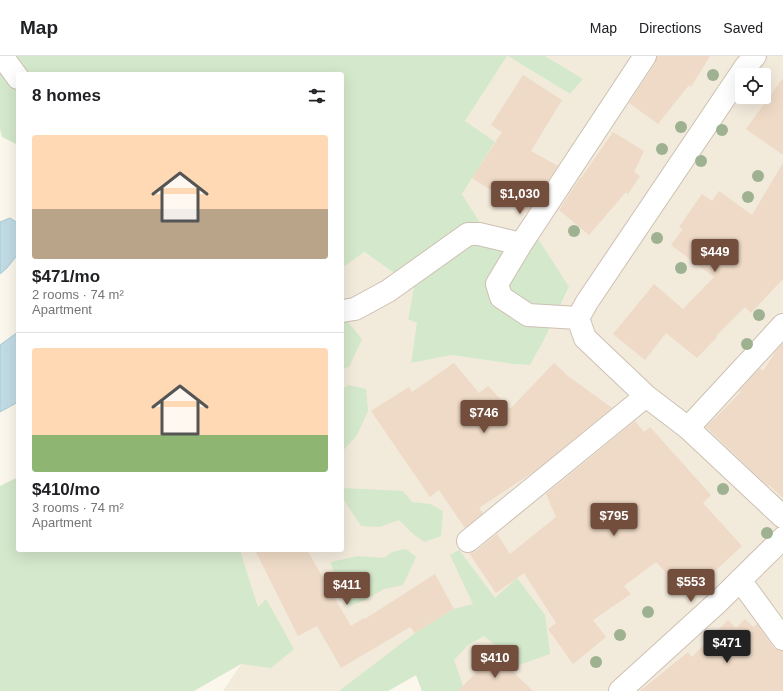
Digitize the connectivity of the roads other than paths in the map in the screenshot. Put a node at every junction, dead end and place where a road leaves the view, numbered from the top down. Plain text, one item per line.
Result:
1 (2, 56) edge
2 (645, 56) edge
3 (755, 56) edge
4 (16, 75) edge
5 (521, 244) junction
6 (344, 311) edge
7 (578, 318) junction
8 (783, 325) edge
9 (646, 396) junction
10 (688, 428) junction
11 (783, 517) edge
12 (783, 538) edge
13 (468, 541) dead end
14 (740, 580) junction
15 (783, 640) edge
16 (620, 691) edge

1 - 4 street
2 - 5 street
3 - 7 street
5 - 6 street
5 - 7 street
7 - 9 street
8 - 10 street
9 - 10 street
9 - 13 street
10 - 11 street
12 - 14 street
14 - 15 street
14 - 16 street

